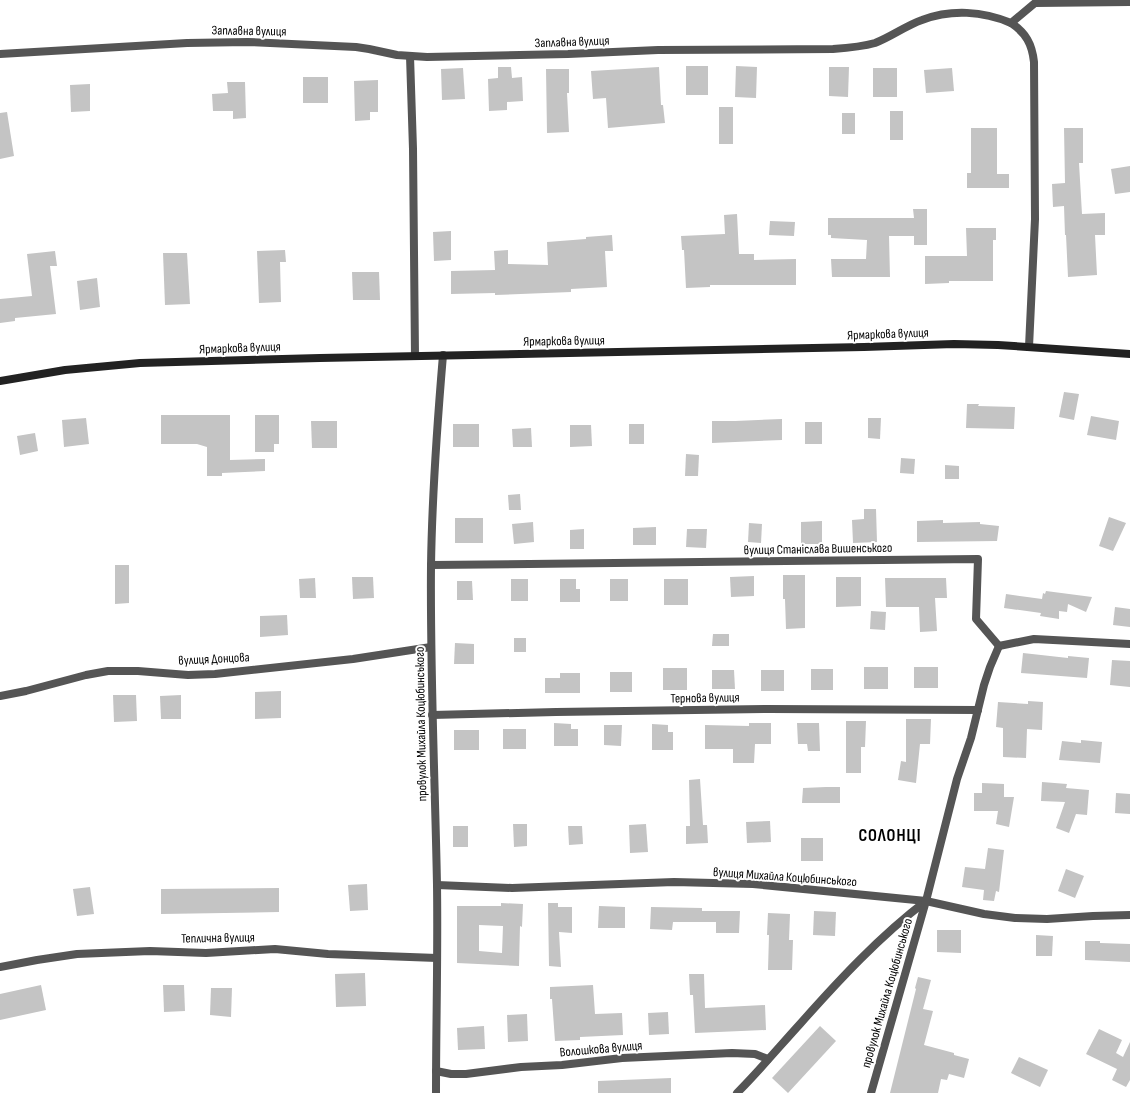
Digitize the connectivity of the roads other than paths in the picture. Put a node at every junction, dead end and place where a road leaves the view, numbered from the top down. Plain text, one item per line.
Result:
1 (1130, 2) edge
2 (1011, 23) junction
3 (0, 54) edge
4 (410, 56) junction
5 (1029, 347) junction
6 (1130, 354) edge
7 (415, 356) junction
8 (443, 356) junction
9 (0, 381) edge
10 (431, 565) junction
11 (1130, 644) edge
12 (999, 646) junction
13 (431, 647) junction
14 (0, 696) edge
15 (978, 710) junction
16 (432, 715) junction
17 (437, 885) junction
18 (926, 901) junction
19 (1130, 915) edge
20 (437, 958) junction
21 (0, 967) edge
22 (768, 1059) junction
23 (436, 1072) junction
24 (436, 1093) edge
25 (737, 1093) edge
26 (871, 1093) edge

1 - 2 street
2 - 4 street, Заплавна вулиця
2 - 5 street
3 - 4 street, Заплавна вулиця
4 - 7 street
5 - 6 main road, Ярмаркова вулиця
5 - 8 main road, Ярмаркова вулиця
7 - 8 main road, Ярмаркова вулиця
7 - 9 main road, Ярмаркова вулиця
8 - 10 street, провулок Михайла Коцюбинського
10 - 12 street, вулиця Станіслава Вишенського
10 - 13 street, провулок Михайла Коцюбинського
11 - 12 street
12 - 15 street, провулок Михайла Коцюбинського
13 - 14 street, вулиця Донцова
13 - 16 street, провулок Михайла Коцюбинського
15 - 16 street, Тернова вулиця
15 - 18 street, провулок Михайла Коцюбинського
16 - 17 street, провулок Михайла Коцюбинського
17 - 18 street, вулиця Михайла Коцюбинського
17 - 20 street, провулок Михайла Коцюбинського
18 - 19 street, вулиця Михайла Коцюбинського
18 - 22 street
18 - 26 street, провулок Михайла Коцюбинського
20 - 21 street, Теплична вулиця
20 - 23 street, провулок Михайла Коцюбинського
22 - 23 street, Волошкова вулиця
22 - 25 street
23 - 24 street, провулок Михайла Коцюбинського

